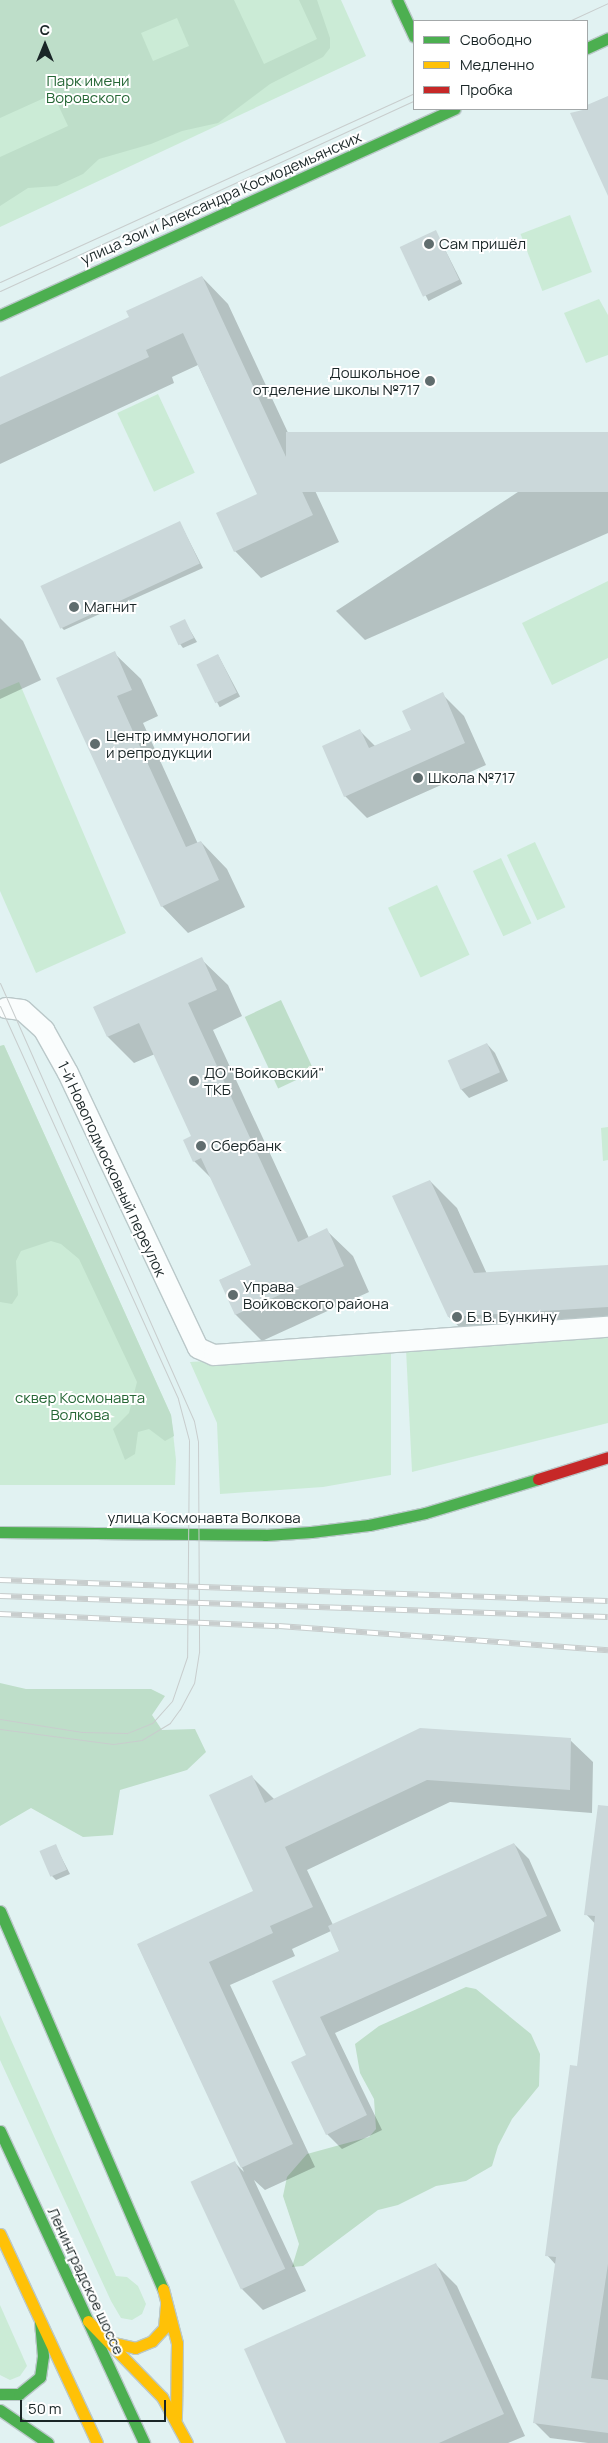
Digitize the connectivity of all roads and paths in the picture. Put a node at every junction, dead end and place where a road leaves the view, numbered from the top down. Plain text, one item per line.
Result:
1 (397, 0) edge
2 (413, 34) edge
3 (608, 38) edge
4 (588, 48) edge
5 (451, 110) edge
6 (0, 315) edge
7 (2, 1004) edge
8 (608, 1327) edge
9 (608, 1458) edge
10 (0, 1532) edge
11 (0, 1911) edge
12 (0, 2131) edge
13 (0, 2234) edge
14 (164, 2294) junction
15 (40, 2320) junction
16 (88, 2321) junction
17 (110, 2342) junction
18 (0, 2394) edge
19 (0, 2410) edge
20 (176, 2418) junction
21 (48, 2443) edge
22 (96, 2443) edge
23 (144, 2443) edge
24 (187, 2443) edge

1 - 2 main road
3 - 4 main road
5 - 6 main road, улица Зои и Александра Космодемьянских
7 - 8 street, 1-й Новоподмосковный переулок
9 - 10 main road, улица Космонавта Волкова
11 - 14 main road
12 - 16 main road, Ленинградское шоссе
13 - 15 main road
14 - 17 main road
14 - 20 main road
15 - 18 main road
15 - 22 main road
16 - 17 main road
16 - 23 main road, Ленинградское шоссе
17 - 20 main road
19 - 21 main road
20 - 24 main road

